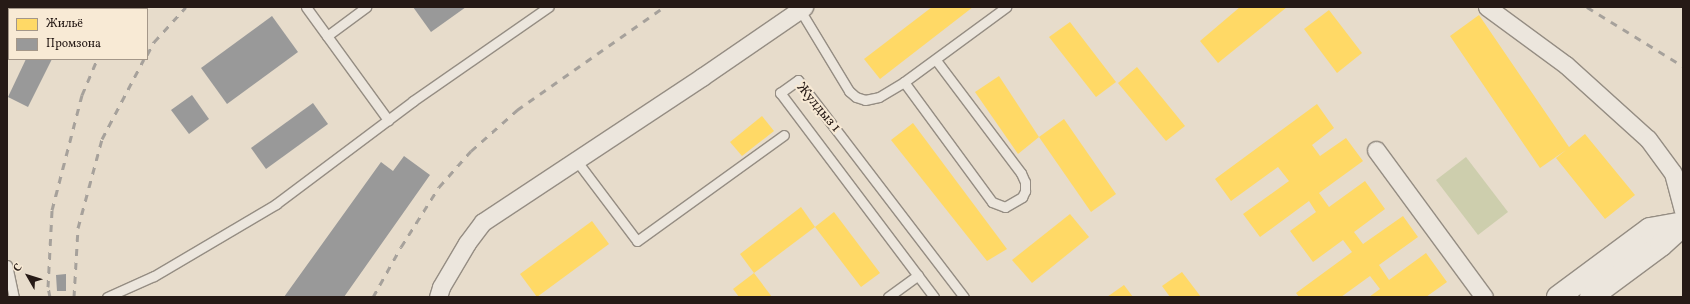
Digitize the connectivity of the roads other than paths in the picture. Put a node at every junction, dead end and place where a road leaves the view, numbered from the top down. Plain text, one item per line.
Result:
1 (306, 7) edge
2 (366, 7) edge
3 (548, 7) edge
4 (1006, 7) edge
5 (1486, 7) edge
6 (802, 9) edge
7 (327, 36) junction
8 (936, 60) junction
9 (904, 82) junction
10 (388, 120) junction
11 (784, 135) dead end
12 (1376, 150) dead end
13 (576, 160) junction
14 (1683, 210) edge
15 (1683, 224) edge
16 (7, 265) edge
17 (918, 275) junction
18 (14, 297) edge
19 (107, 297) edge
20 (438, 297) edge
21 (888, 297) edge
22 (934, 297) edge
23 (964, 297) edge
24 (1484, 297) edge
25 (1558, 297) edge
26 (1591, 297) edge

1 - 7 lane
2 - 7 lane
3 - 10 lane
4 - 8 lane
5 - 14 street
6 - 9 lane
6 - 13 street
7 - 10 lane
8 - 9 lane
8 - 9 lane
10 - 19 lane
11 - 13 lane
12 - 24 street
13 - 20 street
15 - 25 street
15 - 26 street
16 - 18 lane
17 - 21 lane
17 - 22 lane, Жулдыз 1
17 - 23 lane, Жулдыз 1

